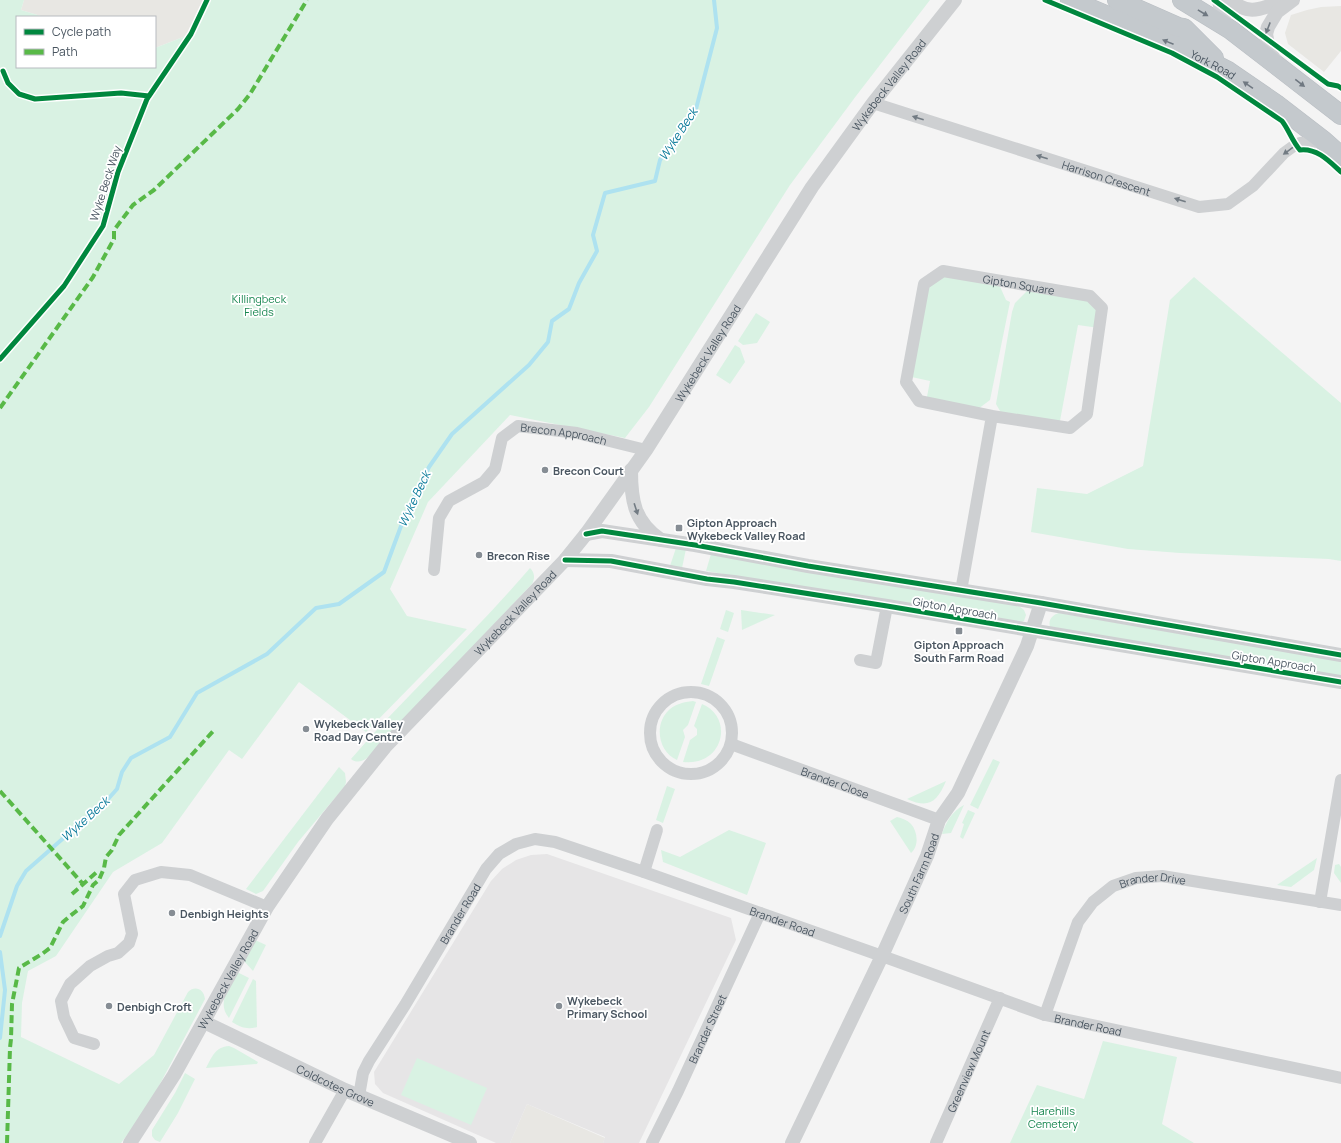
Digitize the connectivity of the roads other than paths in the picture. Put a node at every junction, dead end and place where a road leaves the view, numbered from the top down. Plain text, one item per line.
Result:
1 (955, 0) edge
2 (1070, 0) edge
3 (1182, 0) edge
4 (1220, 0) edge
5 (1231, 0) edge
6 (1288, 0) edge
7 (1294, 0) edge
8 (1129, 2) edge
9 (1101, 13) junction
10 (1224, 25) junction
11 (1278, 66) junction
12 (1228, 71) junction
13 (873, 103) junction
14 (1341, 115) edge
15 (1324, 141) junction
16 (1341, 156) edge
17 (992, 416) junction
18 (646, 450) junction
19 (632, 470) junction
20 (586, 534) junction
21 (661, 540) junction
22 (565, 560) junction
23 (434, 570) dead end
24 (961, 591) junction
25 (1041, 603) junction
26 (887, 606) junction
27 (1033, 631) junction
28 (1341, 655) edge
29 (860, 660) dead end
30 (1341, 682) edge
31 (731, 744) junction
32 (1341, 780) edge
33 (939, 820) junction
34 (658, 830) dead end
35 (644, 872) junction
36 (1320, 902) junction
37 (1341, 905) edge
38 (267, 907) junction
39 (760, 913) junction
40 (882, 956) junction
41 (1000, 998) junction
42 (1045, 1015) junction
43 (204, 1022) junction
44 (94, 1044) dead end
45 (1341, 1078) edge
46 (345, 1090) junction
47 (359, 1096) junction
48 (130, 1143) edge
49 (315, 1143) edge
50 (470, 1143) edge
51 (652, 1143) edge
52 (792, 1143) edge
53 (936, 1143) edge

1 - 13 street, Wykebeck Valley Road
2 - 9 highway, York Road
3 -> 10 highway
4 - 10 main road
5 - 6 street
7 -> 11 street
8 - 9 highway
8 - 12 highway
12 -> 9 highway, York Road
10 - 11 highway
11 -> 14 highway
15 -> 12 highway, York Road
15 -> 13 street, Harrison Crescent
13 - 18 street, Wykebeck Valley Road
15 - 16 highway, York Road
17 - 17 street, Gipton Square
17 - 24 street
18 - 19 street, Wykebeck Valley Road
18 - 23 street, Brecon Approach
19 - 20 street, Wykebeck Valley Road
19 -> 21 street
20 - 21 street, Gipton Approach
20 - 22 street, Wykebeck Valley Road
21 - 24 street, Gipton Approach
22 - 26 street, Gipton Approach
22 - 38 street, Wykebeck Valley Road
24 - 25 street, Gipton Approach
25 - 27 street, South Farm Road
25 - 28 street, Gipton Approach
26 - 27 street, Gipton Approach
26 - 29 street
27 - 30 street, Gipton Approach
27 - 33 street, South Farm Road
31 - 31 street
31 - 33 street, Brander Close
32 - 36 street
33 - 40 street, South Farm Road
34 - 35 street
35 - 39 street, Brander Road
35 - 47 street, Brander Road
36 - 37 street, Brander Drive
36 - 42 street, Brander Drive
38 - 43 street, Wykebeck Valley Road
38 - 44 street
39 - 40 street, Brander Road
39 - 51 street, Brander Street
40 - 41 street, Brander Road
40 - 52 street, South Farm Road
41 - 42 street, Brander Road
41 - 53 street, Greenview Mount
42 - 45 street, Brander Road
43 - 46 street, Coldcotes Grove
43 - 48 street, Wykebeck Valley Road
46 - 47 street, Coldcotes Grove
46 - 49 street
47 - 50 street, Coldcotes Grove

